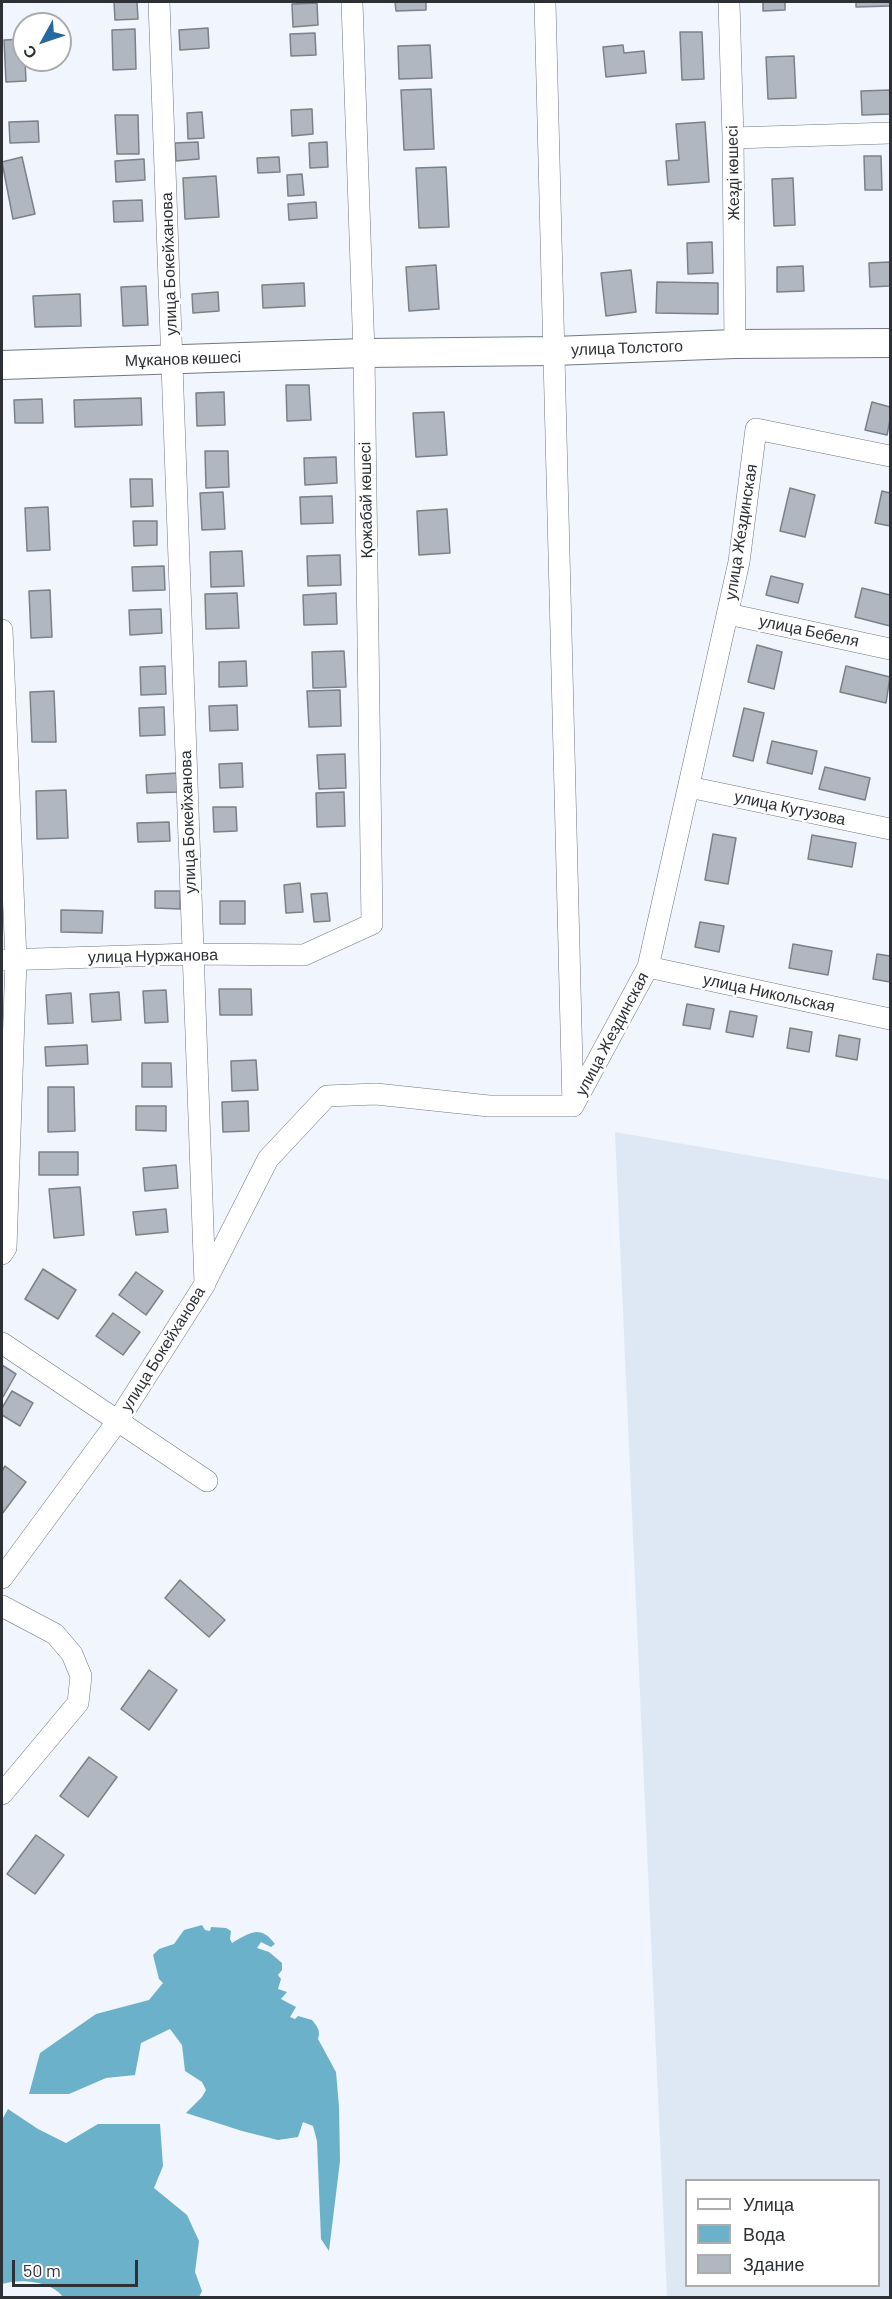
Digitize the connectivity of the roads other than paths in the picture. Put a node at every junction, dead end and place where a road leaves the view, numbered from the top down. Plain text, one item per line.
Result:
1 (159, 2) edge
2 (352, 2) edge
3 (545, 2) edge
4 (729, 2) edge
5 (891, 133) edge
6 (733, 138) junction
7 (891, 343) edge
8 (735, 344) junction
9 (554, 351) junction
10 (364, 353) junction
11 (172, 359) junction
12 (2, 365) edge
13 (891, 456) edge
14 (728, 614) junction
15 (2, 630) edge
16 (891, 649) edge
17 (689, 787) junction
18 (891, 829) edge
19 (192, 954) junction
20 (304, 955) joint
21 (9, 960) edge
22 (648, 967) junction
23 (891, 1019) edge
24 (573, 1106) junction
25 (2, 1254) edge
26 (205, 1284) junction
27 (2, 1343) edge
28 (117, 1422) junction
29 (207, 1482) dead end
30 (2, 1578) edge
31 (2, 1606) edge
32 (2, 1794) edge

1 - 11 street, улица Бокейханова
2 - 10 street, Қожабай көшесі
3 - 9 street
4 - 6 street, Жезді көшесі
5 - 6 street
6 - 8 street, Жезді көшесі
7 - 8 street, улица Толстого
8 - 9 street, улица Толстого
9 - 10 street, улица Толстого
9 - 24 street
10 - 11 street, Мұканов көшесі
10 - 20 street, Қожабай көшесі
11 - 12 street, Мұканов көшесі
11 - 19 street, улица Бокейханова
13 - 14 street, улица Жездинская
14 - 16 street, улица Бебеля
14 - 17 street, улица Жездинская
15 - 21 street
17 - 18 street, улица Кутузова
17 - 22 street, улица Жездинская
19 - 20 street, улица Нуржанова
19 - 21 street, улица Нуржанова
19 - 26 street, улица Бокейханова
21 - 25 street
22 - 23 street, улица Никольская
22 - 24 street, улица Жездинская
24 - 26 street, улица Жездинская
26 - 28 street, улица Бокейханова
27 - 28 street
28 - 29 street
28 - 30 street, улица Бокейханова
31 - 32 street

